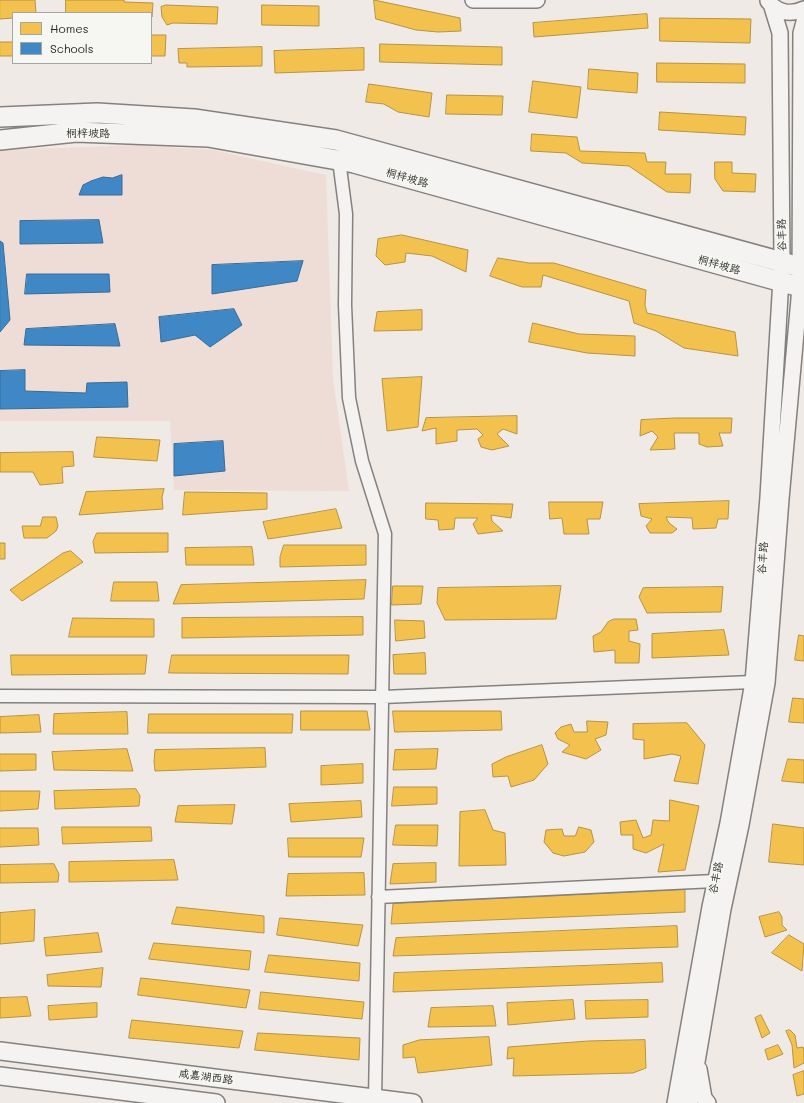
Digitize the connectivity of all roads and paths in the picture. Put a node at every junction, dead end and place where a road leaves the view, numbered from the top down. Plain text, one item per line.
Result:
1 (473, 0) edge
2 (537, 0) edge
3 (770, 3) edge
4 (804, 8) edge
5 (804, 22) edge
6 (0, 117) edge
7 (0, 140) edge
8 (339, 160) junction
9 (782, 262) junction
10 (803, 268) edge
11 (780, 282) junction
12 (802, 288) edge
13 (753, 682) junction
14 (0, 696) edge
15 (382, 697) junction
16 (715, 881) junction
17 (378, 897) junction
18 (0, 1051) edge
19 (698, 1056) junction
20 (0, 1076) edge
21 (375, 1099) junction
22 (216, 1103) edge
23 (413, 1103) edge
24 (675, 1103) edge
25 (690, 1103) edge
26 (708, 1103) edge

1 - 2 street
3 - 4 street
3 - 9 street, 谷丰路
5 - 10 street, 谷丰路
6 - 9 main road, 桐梓坡路
7 - 8 main road, 桐梓坡路
8 - 11 main road, 桐梓坡路
8 - 15 street
9 - 10 main road, 桐梓坡路
9 - 11 street, 谷丰路
10 - 12 street, 谷丰路
11 - 12 main road, 桐梓坡路
11 - 13 street, 谷丰路
12 - 19 street, 谷丰路
13 - 15 street
13 - 16 street, 谷丰路
14 - 15 street
15 - 17 street
16 - 17 street
16 - 24 street, 谷丰路
17 - 21 street
18 - 21 main road, 咸嘉湖西路
19 - 25 street, 谷丰路
19 - 26 street
20 - 22 main road
21 - 23 main road, 咸嘉湖西路

